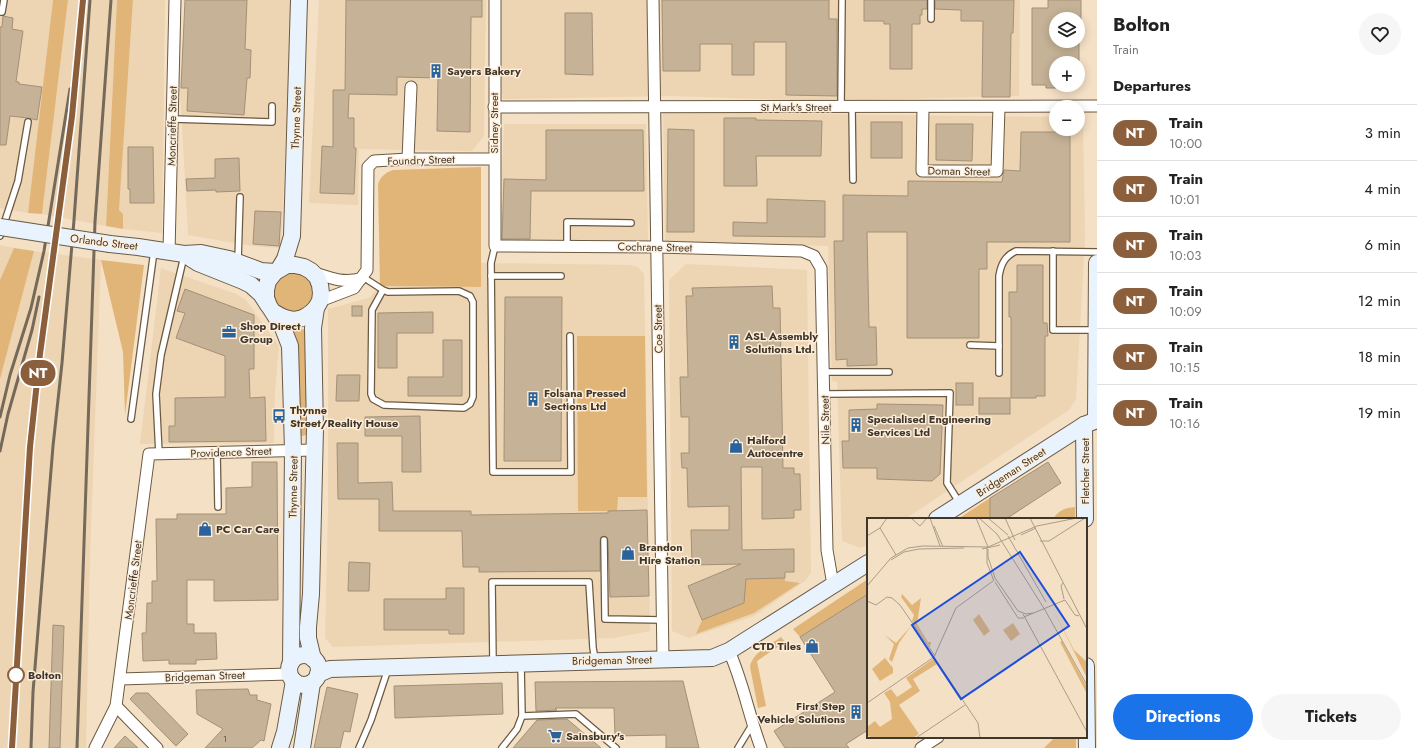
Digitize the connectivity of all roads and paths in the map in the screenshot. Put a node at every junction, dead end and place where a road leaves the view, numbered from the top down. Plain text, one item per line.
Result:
1 (4, 0) edge
2 (175, 0) edge
3 (300, 0) edge
4 (495, 0) edge
5 (653, 0) edge
6 (842, 0) edge
7 (931, 0) edge
8 (0, 12) edge
9 (931, 19) dead end
10 (411, 87) dead end
11 (272, 106) dead end
12 (999, 106) junction
13 (1097, 106) edge
14 (494, 107) junction
15 (847, 107) junction
16 (923, 107) junction
17 (654, 108) junction
18 (173, 118) junction
19 (28, 122) dead end
20 (408, 159) junction
21 (494, 159) junction
22 (853, 180) dead end
23 (240, 198) dead end
24 (631, 223) dead end
25 (0, 227) edge
26 (0, 236) edge
27 (292, 236) junction
28 (495, 246) junction
29 (567, 246) junction
30 (657, 247) junction
31 (1053, 251) junction
32 (169, 252) junction
33 (1097, 252) edge
34 (814, 256) joint
35 (238, 262) junction
36 (1097, 263) edge
37 (308, 269) junction
38 (277, 270) junction
39 (491, 276) junction
40 (562, 276) dead end
41 (362, 278) junction
42 (383, 290) junction
43 (318, 305) junction
44 (272, 310) junction
45 (1096, 330) junction
46 (570, 336) dead end
47 (970, 345) dead end
48 (999, 346) junction
49 (824, 372) junction
50 (889, 372) dead end
51 (1000, 373) dead end
52 (824, 394) junction
53 (131, 419) dead end
54 (1092, 422) edge
55 (293, 450) junction
56 (314, 450) junction
57 (217, 452) junction
58 (154, 454) junction
59 (960, 504) junction
60 (218, 507) dead end
61 (939, 518) edge
62 (1085, 518) edge
63 (604, 540) dead end
64 (867, 564) edge
65 (833, 585) junction
66 (663, 620) junction
67 (729, 651) junction
68 (663, 659) junction
69 (595, 661) junction
70 (521, 663) junction
71 (493, 664) junction
72 (389, 667) junction
73 (318, 669) junction
74 (291, 673) junction
75 (120, 678) junction
76 (116, 706) junction
77 (522, 716) junction
78 (752, 725) junction
79 (936, 738) edge
80 (1087, 738) edge
81 (95, 748) edge
82 (156, 748) edge
83 (280, 748) edge
84 (302, 748) edge
85 (359, 748) edge
86 (502, 748) edge
87 (616, 748) edge
88 (738, 748) edge
89 (761, 748) edge
90 (921, 748) edge
91 (1087, 748) edge

1 - 8 lane
2 - 18 street, Moncrieffe Street
3 - 27 street, Thynne Street
4 - 14 street, Sidney Street
5 - 17 street, Coe Street
6 - 15 lane
7 - 9 lane
10 - 20 street
11 - 18 lane
12 - 13 street, St Mark's Street
12 - 16 street, St Mark's Street
12 - 16 street, Doman Street
14 - 17 street, St Mark's Street
14 - 21 street, Sidney Street
15 - 16 street, St Mark's Street
15 - 17 street, St Mark's Street
15 - 22 lane
17 - 30 street, Coe Street
18 - 32 street, Moncrieffe Street
19 - 26 lane
20 - 21 street, Foundry Street
20 - 41 street, Foundry Street
21 - 28 street, Sidney Street
23 - 35 lane
24 - 29 lane
25 - 32 street, Orlando Street, bridge
27 - 37 street, Thynne Street
27 - 38 street, Thynne Street
28 - 29 street, Cochrane Street
28 - 39 lane
29 - 30 street, Cochrane Street
30 - 34 street, Cochrane Street
30 - 66 street, Coe Street
31 - 33 lane
31 - 45 lane
31 - 48 lane
32 - 35 street, Orlando Street
32 - 44 street, Orlando Street
32 - 53 lane
32 - 58 lane
34 - 49 street, Nile Street
35 - 38 street, Orlando Street
36 - 45 street, Fletcher Street
37 - 38 street
37 - 41 street
37 - 43 street, Thynne Street
38 - 44 street, Thynne Street
39 - 40 lane
39 - 46 lane
41 - 42 lane
41 - 43 street
42 - 42 lane
43 - 44 street
43 - 56 street, Thynne Street
44 - 55 street, Thynne Street
45 - 54 street, Fletcher Street
47 - 48 lane
48 - 51 lane
49 - 50 lane
49 - 52 street, Nile Street
52 - 59 lane
52 - 65 street, Nile Street
54 - 59 street, Bridgeman Street
54 - 62 street, Fletcher Street
55 - 56 street, Providence Street
55 - 57 street, Providence Street
55 - 74 street, Thynne Street
56 - 73 street, Thynne Street
57 - 58 street, Providence Street
57 - 60 lane
58 - 75 street, Moncrieffe Street
59 - 61 street, Bridgeman Street
63 - 66 lane
64 - 65 street, Bridgeman Street
65 - 67 street, Bridgeman Street
66 - 68 street, Coe Street
67 - 68 street, Bridgeman Street
67 - 78 street
68 - 69 street, Bridgeman Street
69 - 70 street, Bridgeman Street
69 - 71 lane
70 - 71 street, Bridgeman Street
70 - 77 lane
71 - 72 street, Bridgeman Street
72 - 73 street, Bridgeman Street
72 - 85 lane
73 - 74 street
73 - 74 street
73 - 84 street, Thynne Street
74 - 75 street, Bridgeman Street
74 - 83 street, Thynne Street
75 - 76 street, Moncrieffe Street
76 - 81 street, Moncrieffe Street
76 - 82 street
77 - 86 lane
77 - 87 lane
78 - 88 lane
78 - 89 street
79 - 90 street
80 - 91 street

